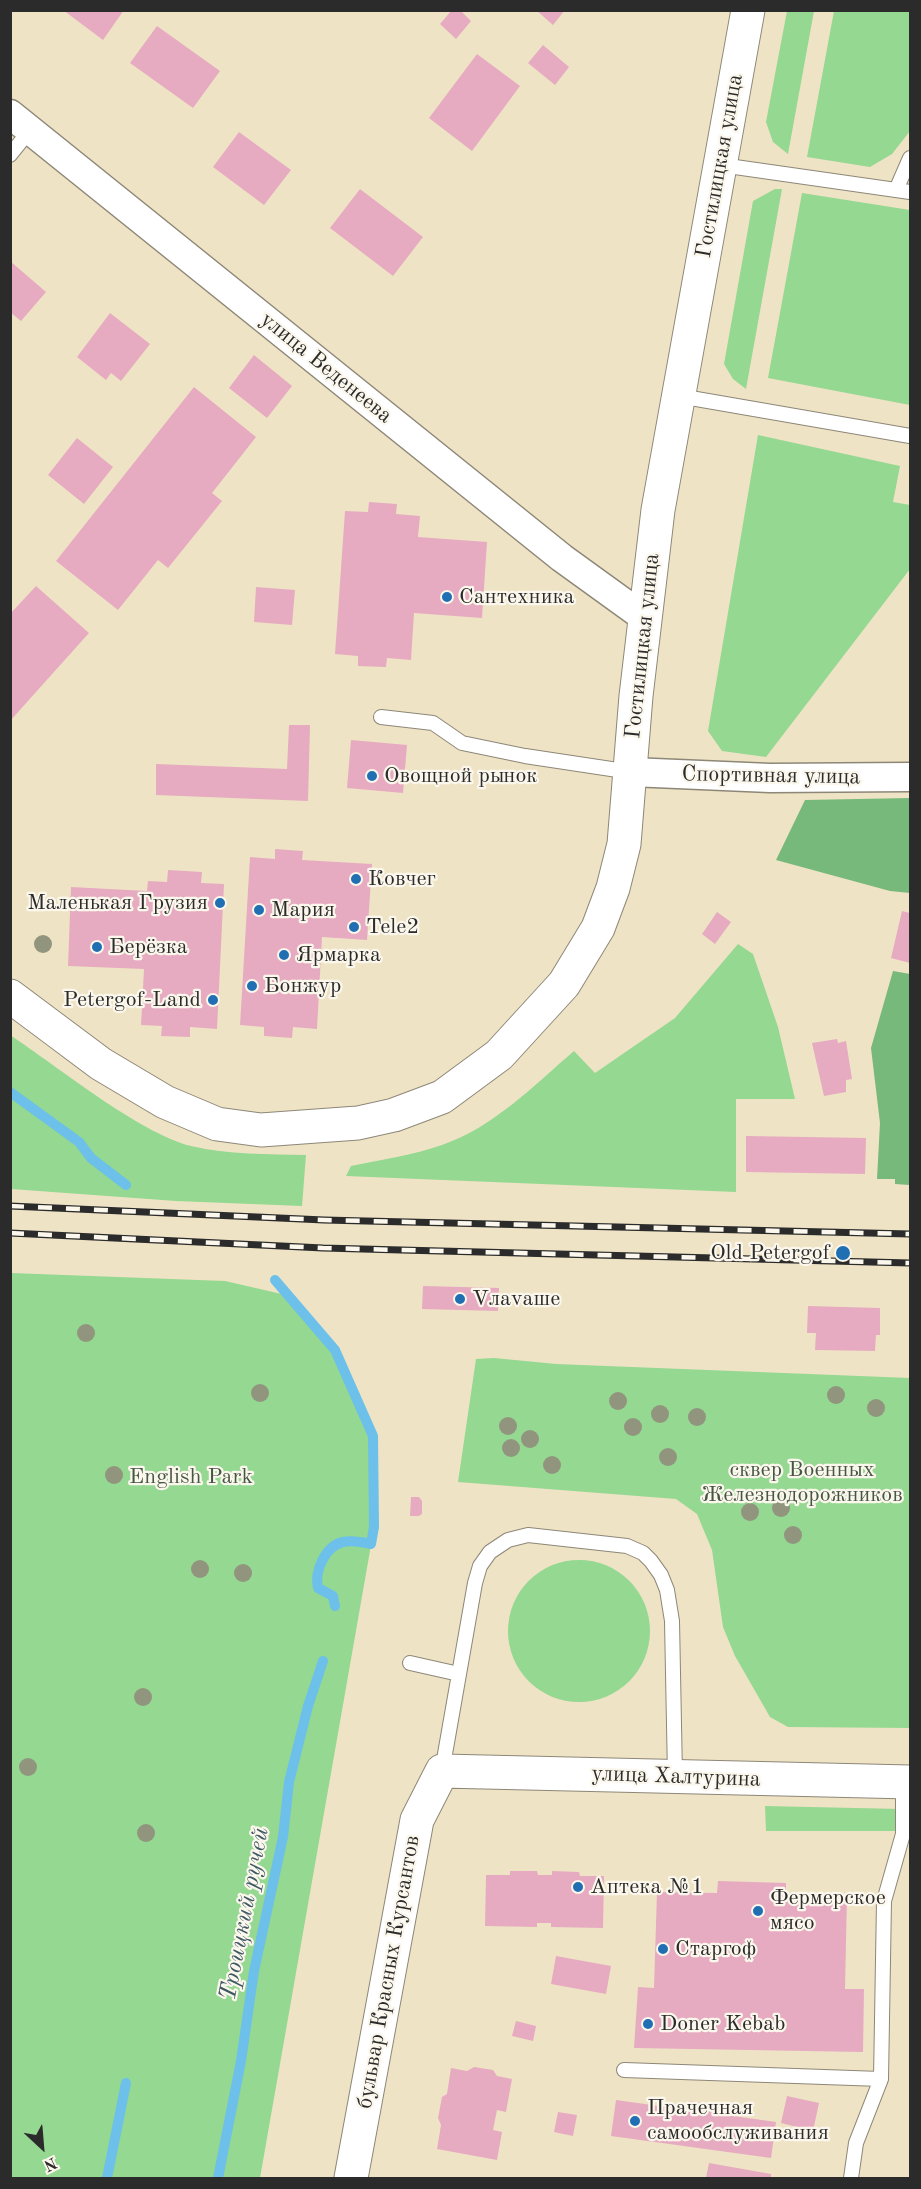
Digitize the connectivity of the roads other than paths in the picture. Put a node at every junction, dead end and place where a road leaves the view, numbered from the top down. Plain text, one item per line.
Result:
1 (748, 10) edge
2 (20, 122) edge
3 (10, 155) edge
4 (910, 158) edge
5 (721, 165) junction
6 (896, 190) junction
7 (910, 192) edge
8 (679, 396) junction
9 (910, 436) edge
10 (645, 618) junction
11 (381, 717) dead end
12 (631, 772) junction
13 (910, 777) edge
14 (10, 996) edge
15 (410, 1663) dead end
16 (459, 1674) junction
17 (442, 1771) junction
18 (675, 1776) junction
19 (907, 1782) edge
20 (624, 2070) dead end
21 (881, 2079) junction
22 (351, 2178) edge
23 (851, 2178) edge

1 - 5 main road, Гостилицкая улица
2 - 3 lane
2 - 10 street, улица Веденеева
4 - 6 lane
5 - 6 lane
5 - 8 main road, Гостилицкая улица
6 - 7 lane
8 - 9 lane
8 - 10 main road, Гостилицкая улица
10 - 12 main road, Гостилицкая улица
11 - 12 lane
12 - 13 street, Спортивная улица
12 - 14 main road, Гостилицкая улица
15 - 16 lane
16 - 17 lane
16 - 18 lane
17 - 18 main road, улица Халтурина
17 - 22 main road, бульвар Красных Курсантов
18 - 19 main road, улица Халтурина
19 - 21 lane
20 - 21 lane
21 - 23 lane

